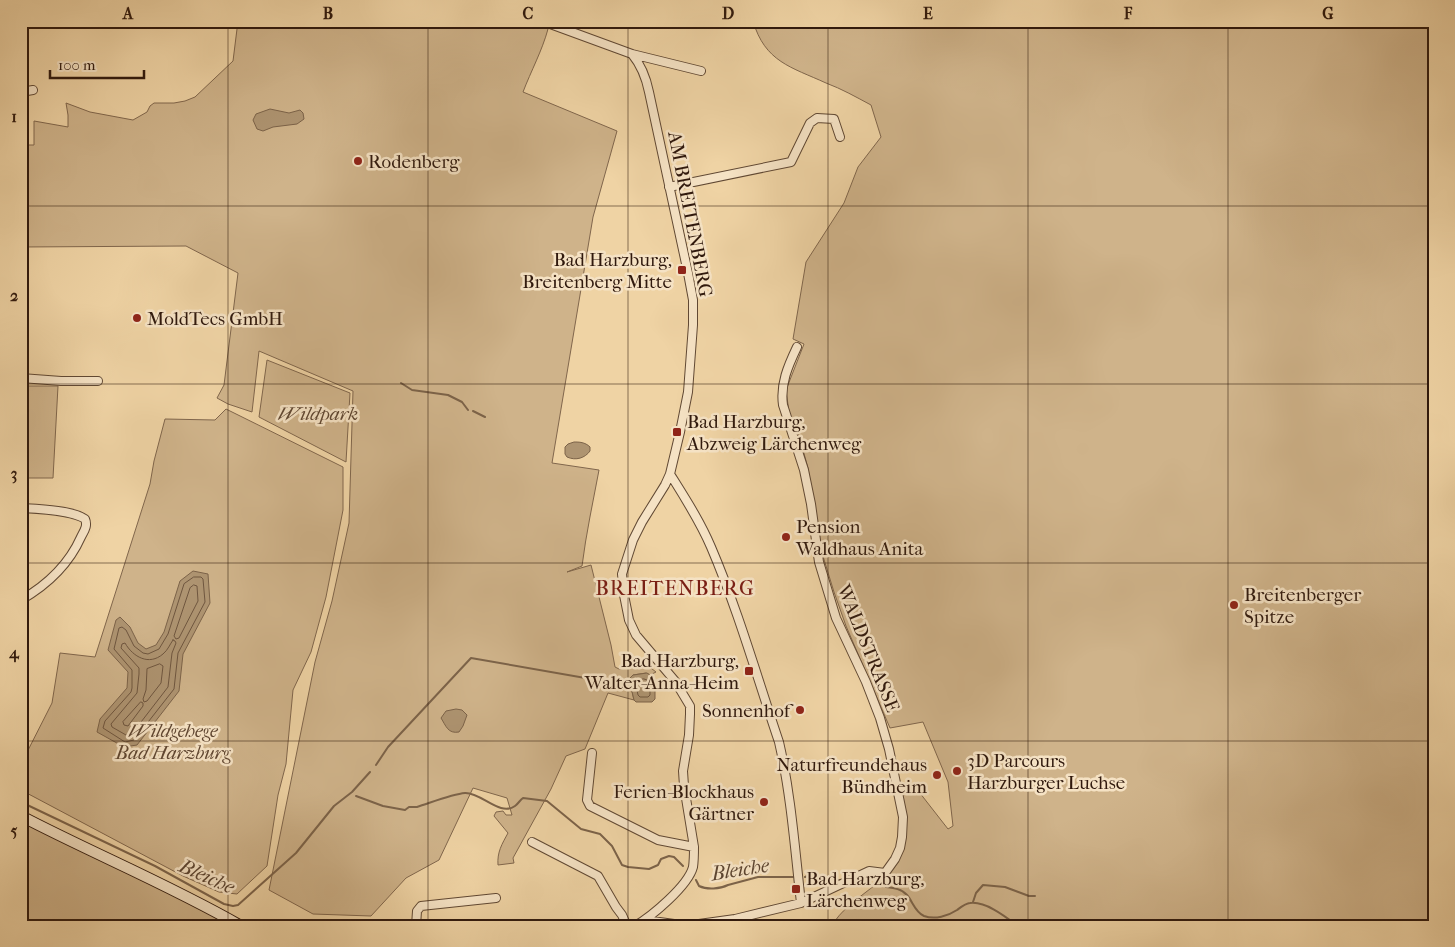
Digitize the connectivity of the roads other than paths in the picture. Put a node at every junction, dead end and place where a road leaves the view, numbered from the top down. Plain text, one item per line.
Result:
1 (542, 21) edge
2 (632, 54) junction
3 (702, 71) dead end
4 (32, 90) dead end
5 (21, 92) edge
6 (840, 137) dead end
7 (670, 187) junction
8 (797, 348) dead end
9 (21, 378) edge
10 (98, 381) dead end
11 (670, 474) junction
12 (21, 508) edge
13 (21, 600) edge
14 (592, 753) dead end
15 (21, 816) edge
16 (532, 842) dead end
17 (694, 846) junction
18 (496, 898) dead end
19 (801, 904) junction
20 (645, 920) junction
21 (241, 926) edge
22 (416, 926) edge
23 (627, 926) edge
24 (635, 926) edge

1 - 2 street
2 - 3 street
2 - 7 street, AM BREITENBERG
4 - 5 street
6 - 7 street
7 - 11 street, AM BREITENBERG
8 - 19 street, WALDSTRASSE
9 - 10 street
11 - 17 street, AM BREITENBERG
11 - 19 street
12 - 13 street
14 - 17 street
15 - 21 street
16 - 23 street
17 - 20 street, AM BREITENBERG
18 - 22 street
19 - 20 street
20 - 24 street, AM BREITENBERG

